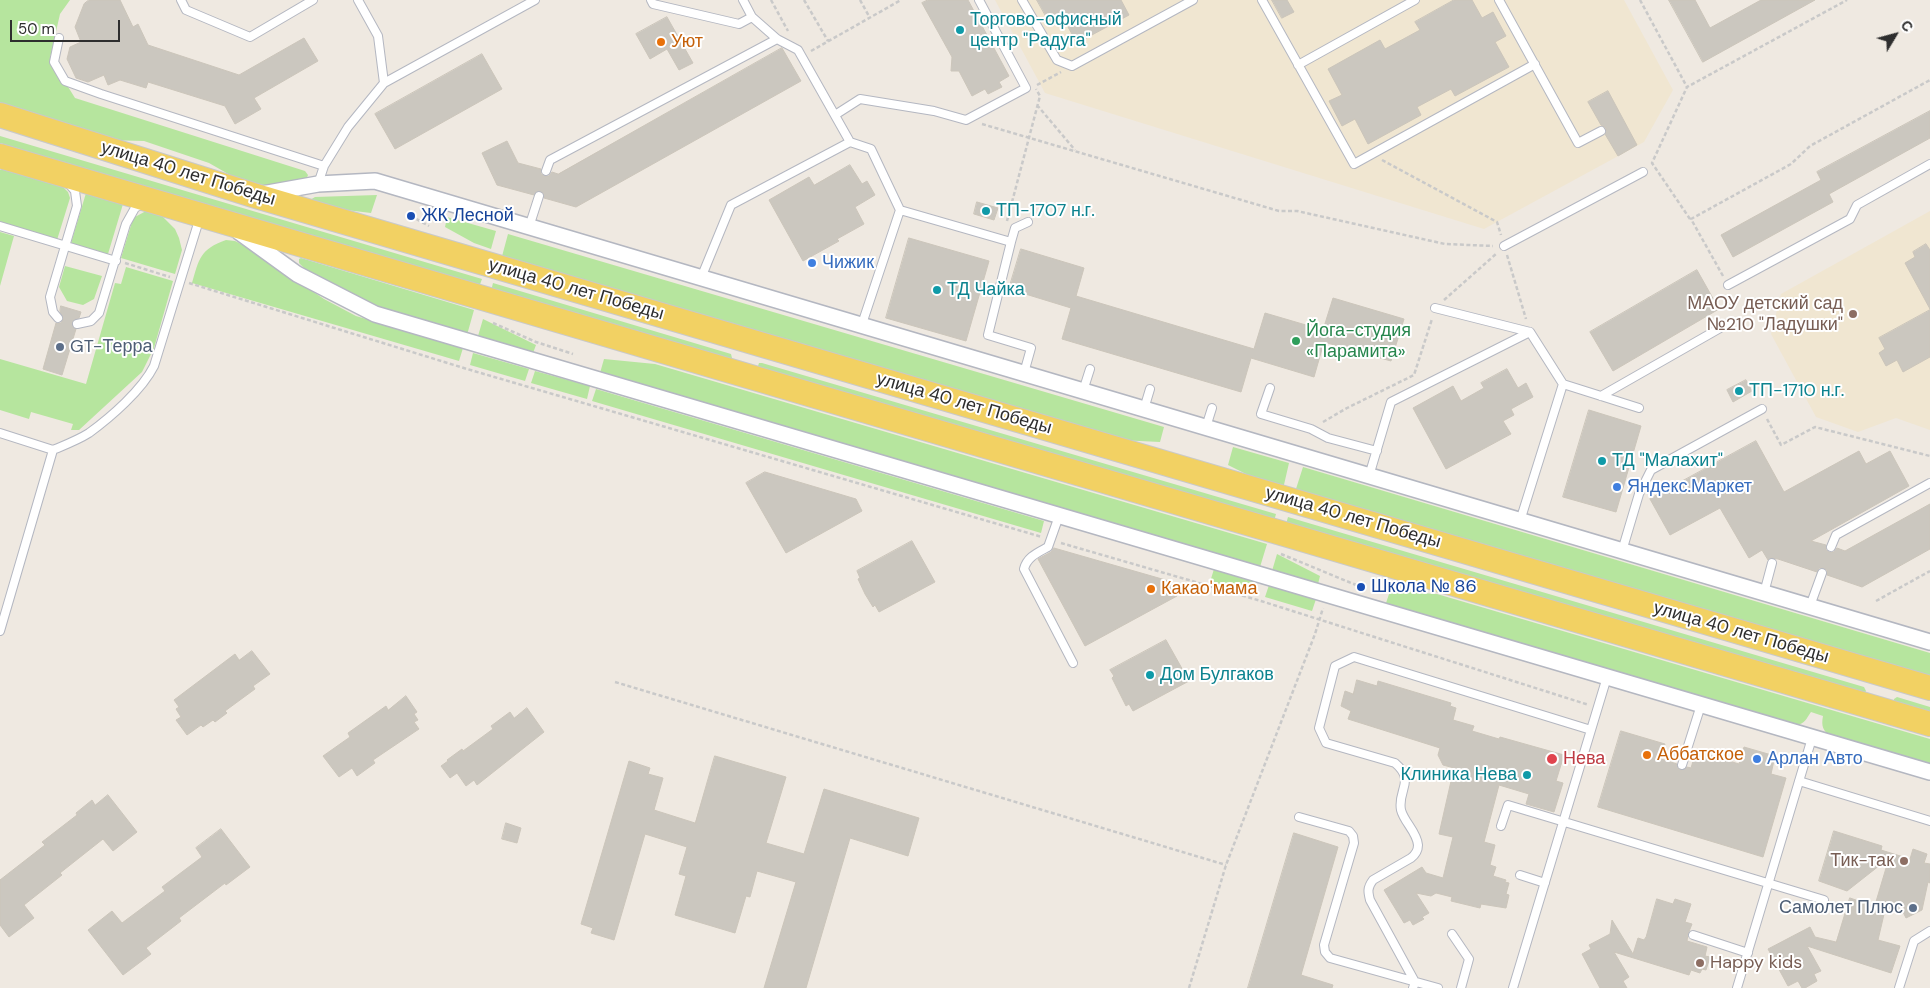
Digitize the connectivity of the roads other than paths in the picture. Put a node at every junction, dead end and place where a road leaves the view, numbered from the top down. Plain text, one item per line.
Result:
1 (181, 0) edge
2 (313, 0) edge
3 (358, 0) edge
4 (535, 0) edge
5 (652, 0) edge
6 (743, 0) edge
7 (979, 0) edge
8 (1022, 0) edge
9 (1193, 0) edge
10 (1262, 0) edge
11 (1415, 0) edge
12 (1499, 0) edge
13 (752, 17) junction
14 (59, 38) dead end
15 (777, 39) junction
16 (1535, 64) junction
17 (1298, 65) junction
18 (384, 83) junction
19 (0, 114) edge
20 (835, 115) junction
21 (1600, 131) dead end
22 (850, 142) junction
23 (1, 157) edge
24 (1930, 164) edge
25 (324, 166) junction
26 (546, 171) dead end
27 (1643, 172) dead end
28 (62, 174) junction
29 (318, 184) junction
30 (256, 196) junction
31 (539, 196) dead end
32 (149, 200) junction
33 (900, 210) junction
34 (201, 215) junction
35 (226, 222) junction
36 (1028, 222) dead end
37 (0, 226) edge
38 (529, 226) junction
39 (1011, 242) junction
40 (65, 246) junction
41 (1504, 246) road end
42 (116, 261) junction
43 (701, 278) junction
44 (1728, 284) road end
45 (1436, 308) road end
46 (58, 318) dead end
47 (1728, 323) dead end
48 (77, 324) dead end
49 (862, 324) junction
50 (1530, 332) junction
51 (756, 343) junction
52 (1090, 369) dead end
53 (1024, 373) junction
54 (746, 375) junction
55 (1563, 384) junction
56 (1270, 388) dead end
57 (1150, 389) dead end
58 (1083, 391) junction
59 (1601, 396) junction
60 (1212, 408) dead end
61 (1639, 408) dead end
62 (1144, 409) junction
63 (1762, 409) road end
64 (1206, 428) junction
65 (0, 433) edge
66 (54, 450) junction
67 (1377, 451) junction
68 (1369, 476) junction
69 (1930, 483) edge
70 (1059, 516) junction
71 (1520, 521) junction
72 (1831, 547) dead end
73 (1622, 551) junction
74 (1772, 564) dead end
75 (1822, 573) dead end
76 (1764, 593) junction
77 (1810, 606) junction
78 (0, 630) edge
79 (1930, 642) edge
80 (1073, 664) dead end
81 (1877, 672) junction
82 (1607, 677) junction
83 (1930, 688) edge
84 (1701, 705) junction
85 (1867, 706) junction
86 (1930, 724) edge
87 (1591, 730) junction
88 (1812, 738) junction
89 (1682, 766) dead end
90 (1930, 772) edge
91 (1799, 781) junction
92 (1300, 817) dead end
93 (1564, 821) junction
94 (1930, 821) edge
95 (1501, 826) dead end
96 (1520, 875) dead end
97 (1545, 882) junction
98 (1769, 882) junction
99 (1824, 900) dead end
100 (1930, 931) edge
101 (1452, 934) dead end
102 (1693, 935) dead end
103 (1748, 953) junction
104 (1414, 985) edge
105 (1438, 988) edge
106 (1461, 988) edge
107 (1513, 988) edge
108 (1737, 988) edge
109 (1899, 988) edge

1 - 2 lane
3 - 18 lane
4 - 18 lane
5 - 13 lane
6 - 13 lane
7 - 20 lane
8 - 9 lane
10 - 17 lane
11 - 17 lane
12 - 16 lane
13 - 15 lane
14 - 25 lane
15 - 20 lane
15 - 26 lane
16 - 17 lane
16 - 21 lane
18 - 25 lane
19 - 30 main road, улица 40 лет Победы
20 - 22 lane
22 - 33 lane
22 - 43 lane
23 - 28 main road, улица 40 лет Победы
24 - 44 lane
25 - 29 lane
27 - 41 lane
28 - 32 main road, улица 40 лет Победы
28 - 40 lane
29 - 30 street
29 - 38 street
30 - 51 main road, улица 40 лет Победы
31 - 38 lane
32 - 34 main road, улица 40 лет Победы
32 - 42 lane
33 - 39 lane
33 - 49 lane
34 - 35 main road, улица 40 лет Победы
34 - 66 lane
35 - 54 main road, улица 40 лет Победы
35 - 70 street, улица 40 лет Победы
36 - 39 lane
37 - 40 lane
38 - 43 street
39 - 53 lane
40 - 42 lane
40 - 46 lane
42 - 48 lane
43 - 49 street
45 - 50 lane
47 - 59 lane
49 - 53 street
50 - 55 lane
50 - 67 lane
51 - 54 main road
51 - 81 main road, улица 40 лет Победы
52 - 58 lane
53 - 58 street
54 - 85 main road, улица 40 лет Победы
55 - 59 lane
55 - 71 lane
56 - 67 lane
57 - 62 lane
58 - 62 street
59 - 61 lane
60 - 64 lane
62 - 64 street
63 - 73 lane
64 - 68 street
65 - 66 lane
66 - 78 lane
67 - 68 lane
68 - 71 street
69 - 72 lane
70 - 80 lane
70 - 82 street, улица 40 лет Победы
71 - 73 street
73 - 76 street
74 - 76 lane
75 - 77 lane
76 - 77 street
77 - 79 street
81 - 83 main road, улица 40 лет Победы
81 - 85 main road
82 - 84 street, улица 40 лет Победы
82 - 87 lane
84 - 88 street, улица 40 лет Победы
84 - 89 lane
85 - 86 main road, улица 40 лет Победы
87 - 93 lane
87 - 104 lane
88 - 90 street, улица 40 лет Победы
88 - 91 lane
91 - 94 lane
91 - 98 lane
92 - 104 lane
93 - 95 lane
93 - 97 lane
93 - 98 lane
96 - 97 lane
97 - 107 lane
98 - 99 lane
98 - 103 lane
100 - 109 lane
101 - 106 lane
102 - 103 lane
103 - 108 lane
104 - 105 lane

